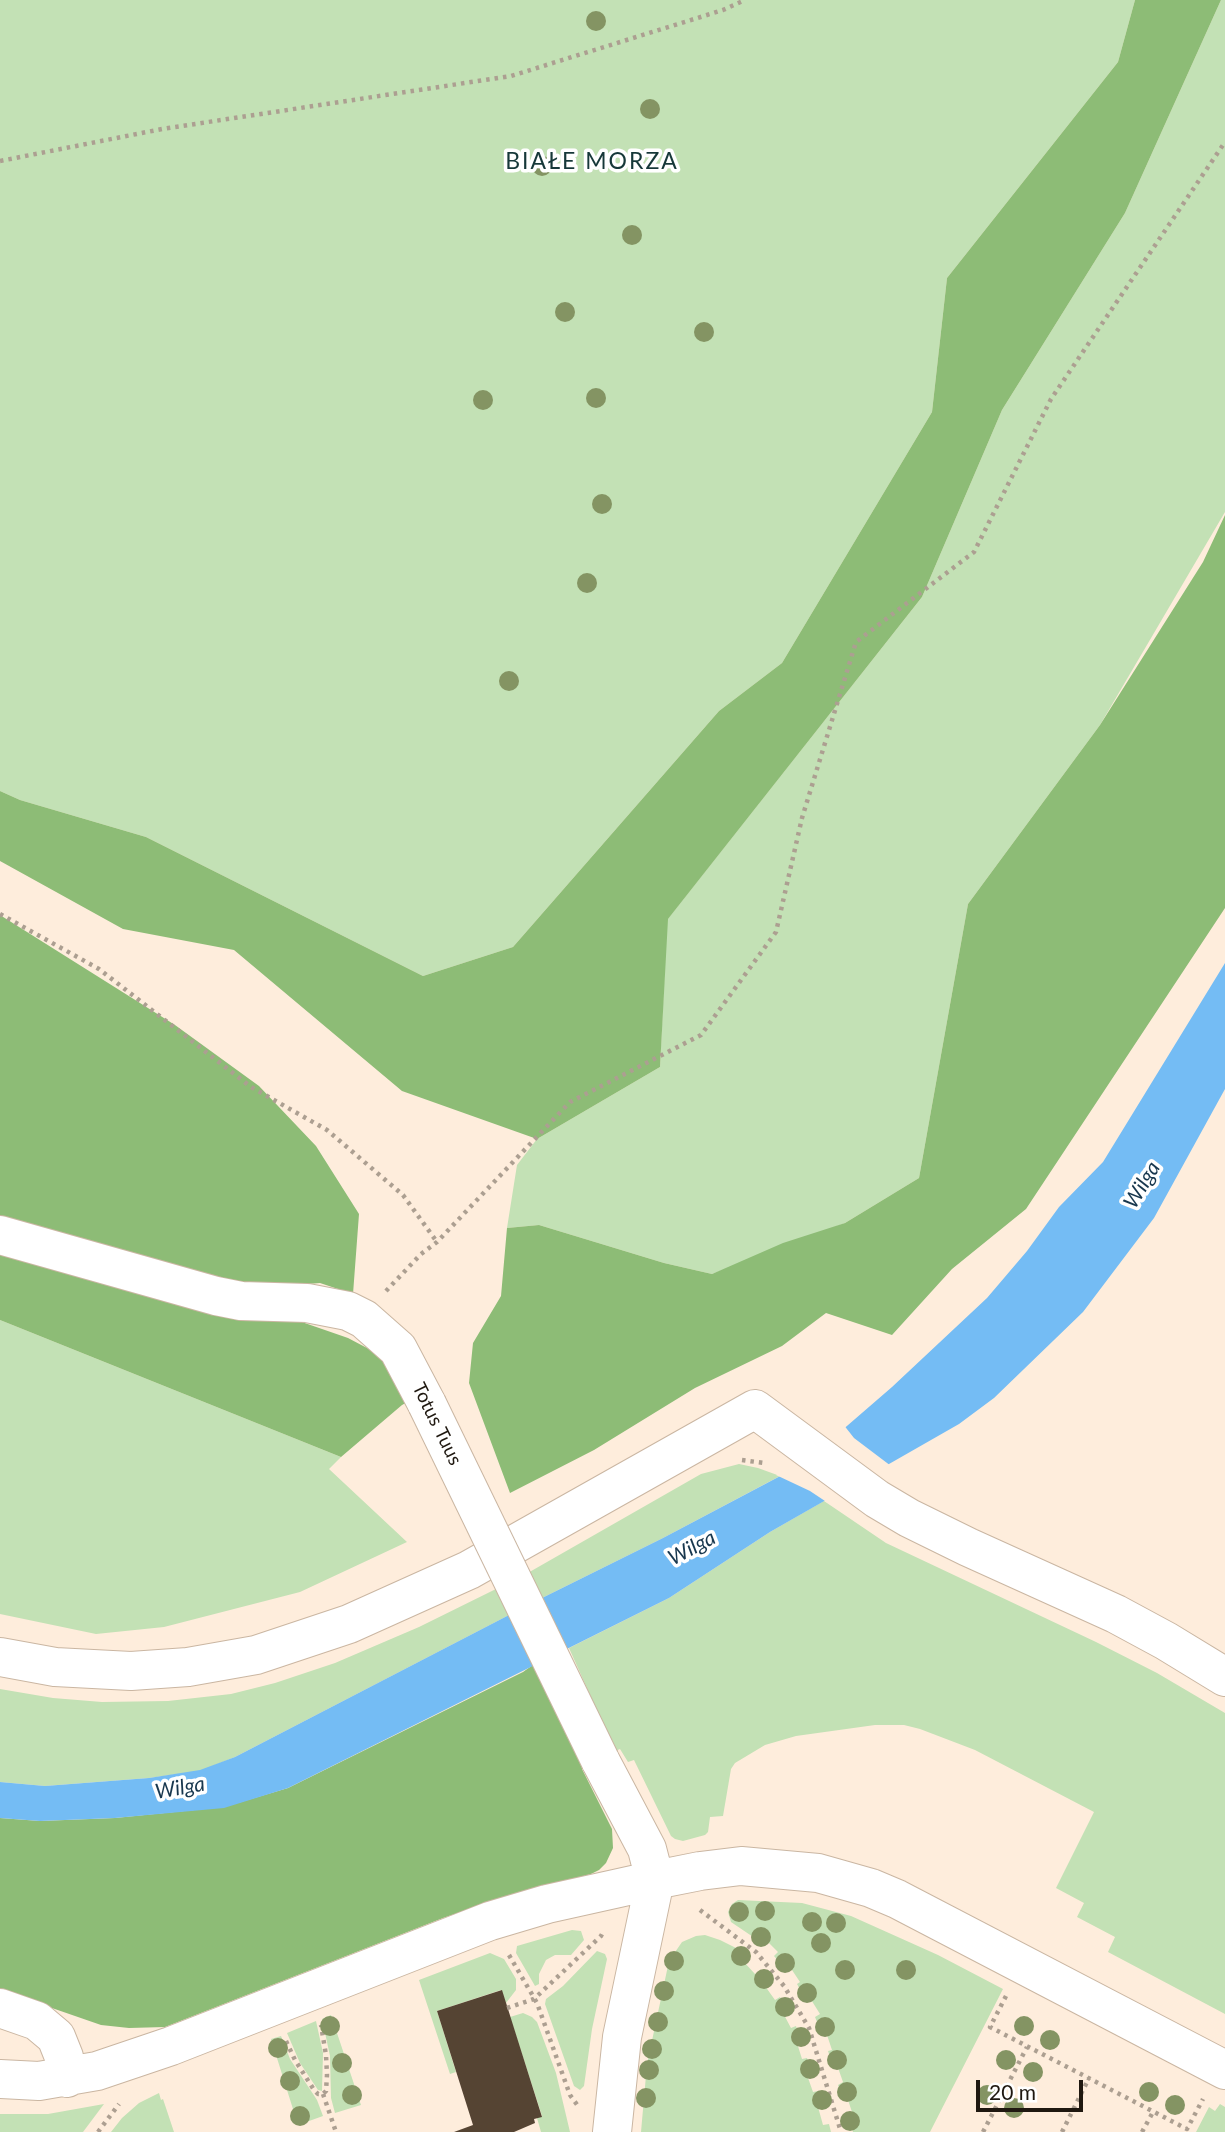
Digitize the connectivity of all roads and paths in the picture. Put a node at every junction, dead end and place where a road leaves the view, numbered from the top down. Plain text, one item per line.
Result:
1 (745, 0) edge
2 (1225, 142) edge
3 (0, 161) edge
4 (0, 914) edge
5 (0, 1235) edge
6 (437, 1242) junction
7 (364, 1320) junction
8 (0, 1657) edge
9 (1225, 1677) edge
10 (652, 1895) junction
11 (509, 1954) dead end
12 (1011, 1987) dead end
13 (534, 1999) junction
14 (0, 2008) edge
15 (507, 2008) dead end
16 (318, 2014) dead end
17 (286, 2039) dead end
18 (1027, 2047) junction
19 (67, 2078) junction
20 (1089, 2078) junction
21 (0, 2079) edge
22 (1216, 2081) edge
23 (323, 2094) junction
24 (123, 2098) dead end
25 (1153, 2112) junction
26 (598, 2123) edge
27 (984, 2130) edge
28 (98, 2132) edge
29 (336, 2132) edge
30 (841, 2132) edge
31 (991, 2132) edge
32 (1062, 2132) edge
33 (1142, 2132) edge

1 - 3 path
2 - 6 path
4 - 6 path
5 - 7 street, Totus Tuus
6 - 7 path
7 - 10 street, Totus Tuus, bridge
8 - 9 street
10 - 13 path
10 - 19 street
10 - 22 street
10 - 26 street
10 - 30 path
11 - 13 path
12 - 18 path
13 - 15 path
13 - 26 path
14 - 19 street
16 - 23 path
17 - 23 path
18 - 20 path
18 - 27 path
19 - 21 street
20 - 25 path
20 - 32 path
22 - 25 path
23 - 29 path
24 - 28 path
25 - 33 path
27 - 31 path

